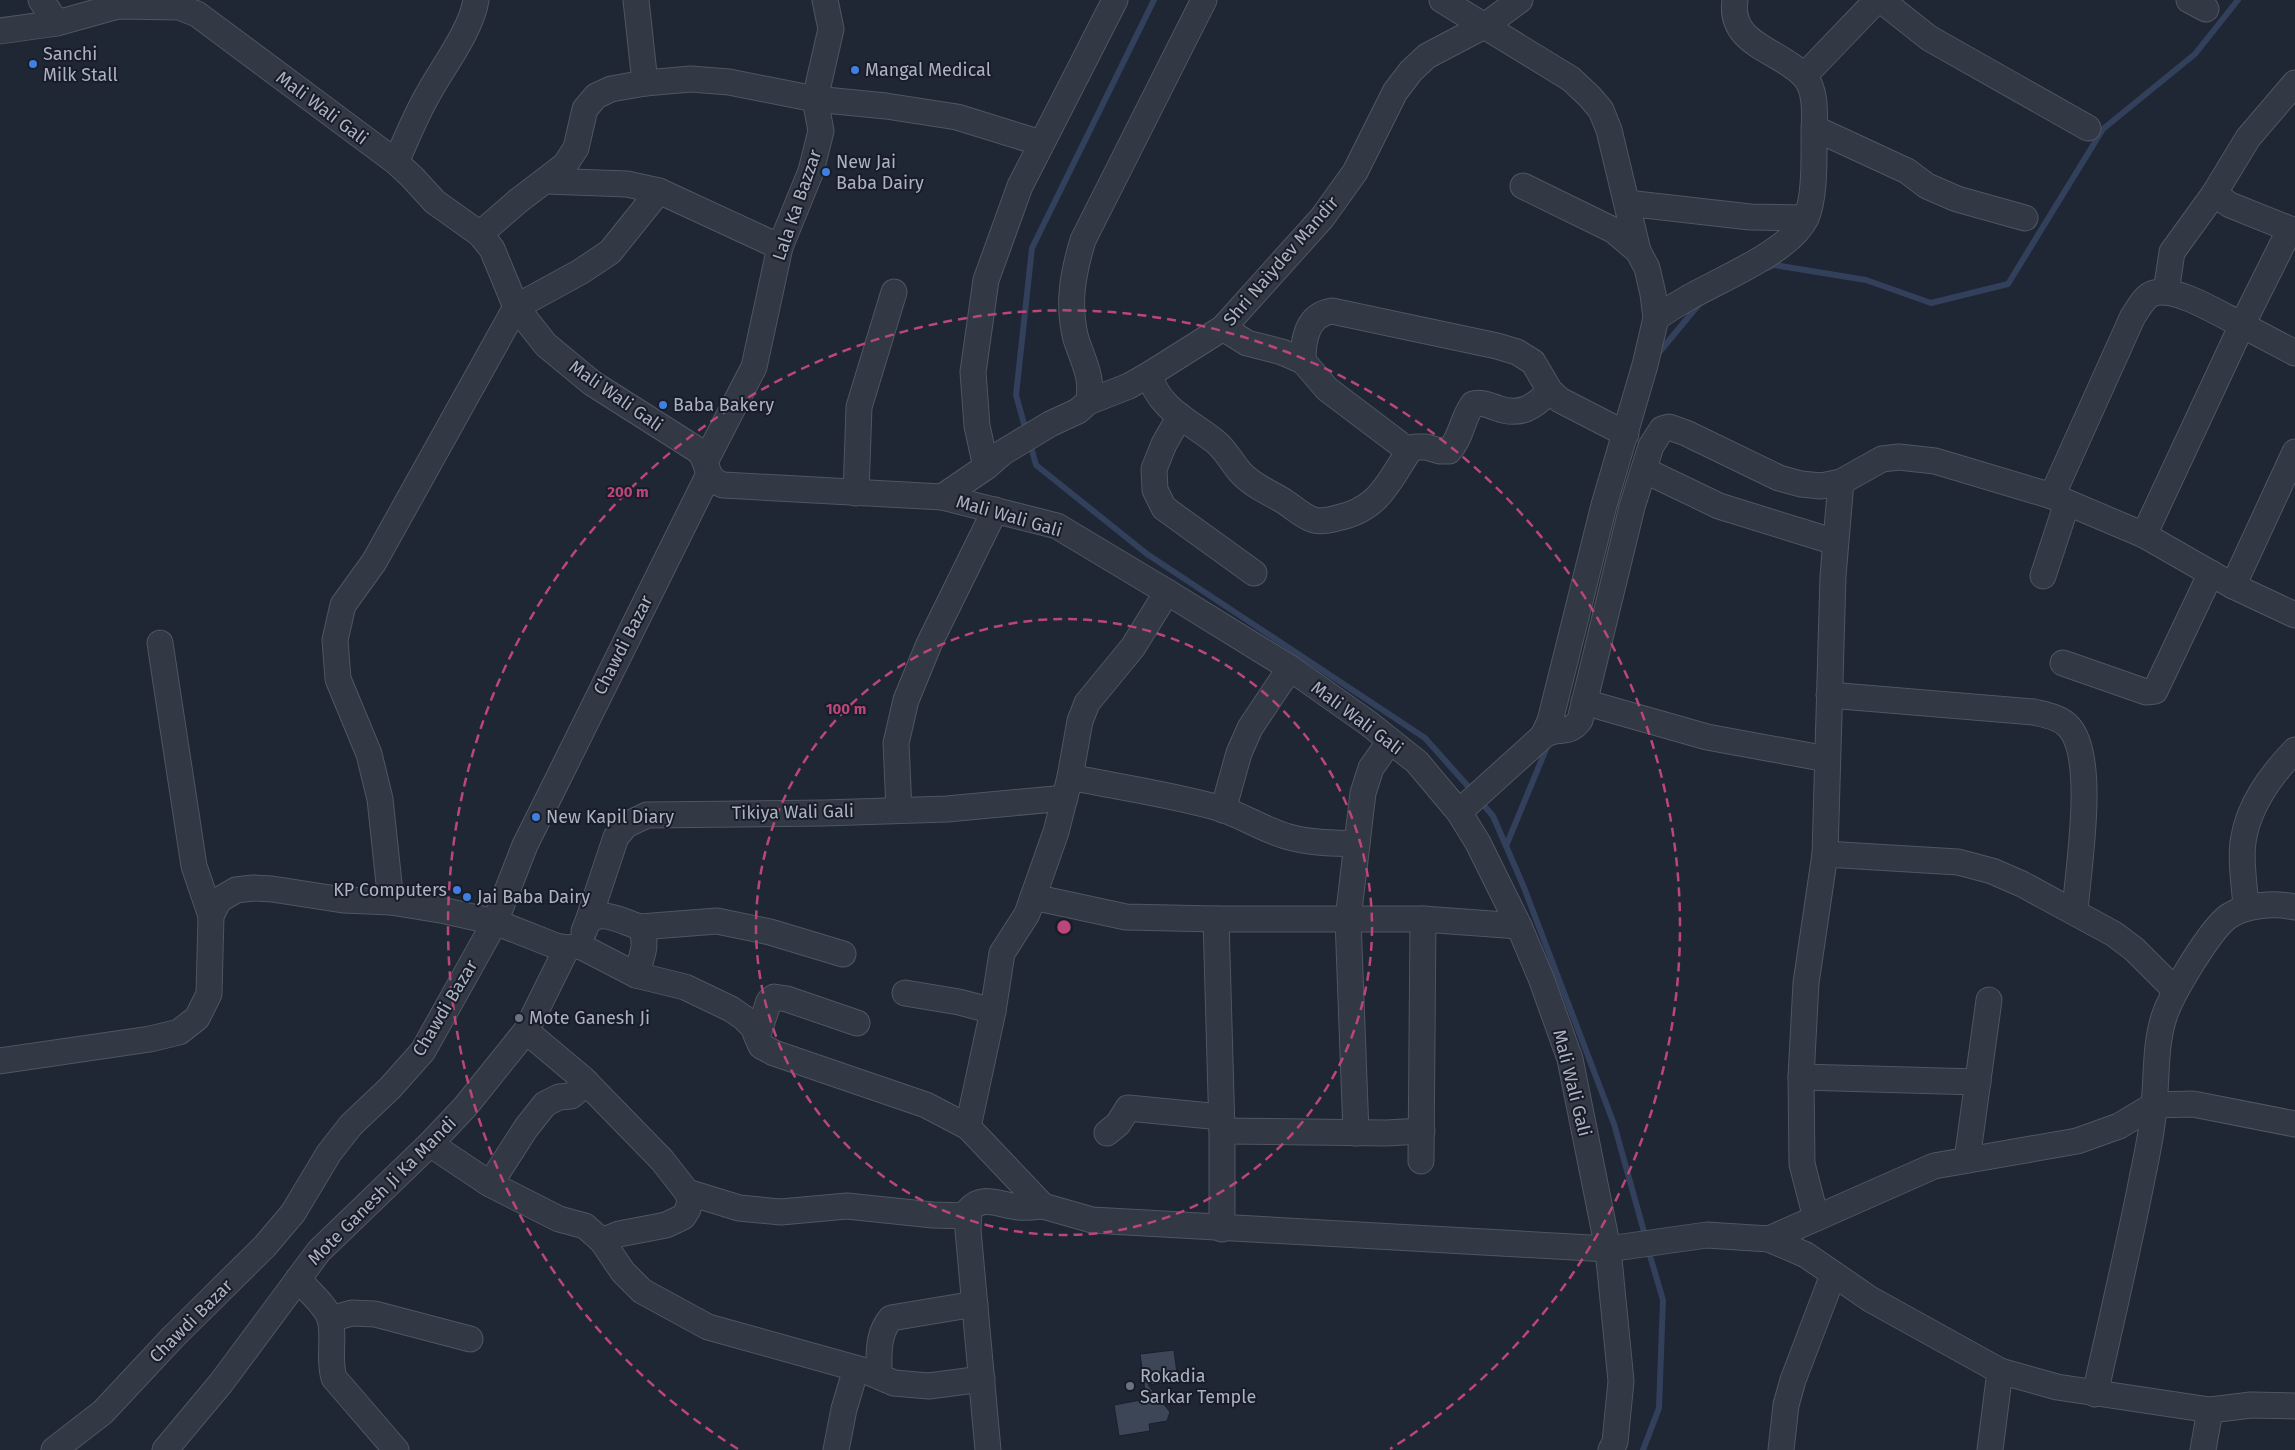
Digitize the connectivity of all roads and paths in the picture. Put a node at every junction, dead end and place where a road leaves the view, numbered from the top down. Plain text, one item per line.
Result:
1 (40, 0) edge
2 (476, 0) edge
3 (636, 0) edge
4 (825, 0) edge
5 (1115, 0) edge
6 (1204, 0) edge
7 (1442, 0) edge
8 (1520, 0) edge
9 (1735, 0) edge
10 (1877, 0) edge
11 (1881, 0) edge
12 (118, 3) edge
13 (182, 4) edge
14 (57, 22) junction
15 (1486, 25) junction
16 (0, 31) edge
17 (1804, 76) junction
18 (645, 83) junction
19 (2295, 83) edge
20 (815, 99) junction
21 (1814, 128) junction
22 (2088, 128) dead end
23 (1041, 143) junction
24 (396, 162) junction
25 (546, 181) junction
26 (1523, 186) dead end
27 (660, 190) junction
28 (2214, 194) junction
29 (1627, 203) junction
30 (1806, 218) junction
31 (2025, 218) dead end
32 (2292, 230) edge
33 (480, 234) junction
34 (780, 246) junction
35 (1638, 250) junction
36 (894, 292) dead end
37 (2166, 292) junction
38 (516, 306) junction
39 (1656, 318) junction
40 (2242, 325) junction
41 (1223, 328) junction
42 (2295, 353) edge
43 (1302, 361) junction
44 (1150, 374) junction
45 (1550, 391) junction
46 (1088, 402) junction
47 (1180, 416) junction
48 (1626, 434) junction
49 (1409, 451) junction
50 (2295, 452) edge
51 (994, 460) junction
52 (707, 468) junction
53 (1644, 470) junction
54 (1841, 482) junction
55 (856, 493) junction
56 (942, 497) junction
57 (2060, 500) junction
58 (1604, 505) junction
59 (1632, 508) junction
60 (995, 510) junction
61 (2144, 535) junction
62 (1835, 542) junction
63 (1254, 573) dead end
64 (2211, 573) junction
65 (2043, 576) dead end
66 (2233, 586) junction
67 (1167, 592) junction
68 (2295, 615) edge
69 (160, 643) dead end
70 (2063, 663) dead end
71 (1290, 668) junction
72 (1829, 695) junction
73 (1584, 702) junction
74 (1553, 732) junction
75 (1390, 741) junction
76 (2295, 750) edge
77 (1827, 759) junction
78 (1068, 788) junction
79 (1466, 806) junction
80 (899, 810) junction
81 (1223, 810) junction
82 (1357, 844) junction
83 (1825, 854) junction
84 (1033, 897) junction
85 (391, 902) junction
86 (2295, 907) edge
87 (2246, 908) junction
88 (2075, 911) junction
89 (211, 916) junction
90 (1348, 919) junction
91 (1422, 919) junction
92 (1216, 920) junction
93 (588, 921) junction
94 (495, 922) junction
95 (1520, 926) junction
96 (640, 927) junction
97 (574, 947) junction
98 (842, 954) dead end
99 (636, 975) junction
100 (2175, 990) junction
101 (905, 993) dead end
102 (1988, 1000) dead end
103 (993, 1011) junction
104 (857, 1023) dead end
105 (526, 1031) junction
106 (757, 1037) junction
107 (0, 1061) edge
108 (1801, 1077) junction
109 (1978, 1082) junction
110 (587, 1083) junction
111 (2154, 1105) junction
112 (1222, 1124) junction
113 (2295, 1124) edge
114 (968, 1127) junction
115 (1422, 1131) junction
116 (1356, 1132) junction
117 (1107, 1133) dead end
118 (430, 1144) junction
119 (1967, 1160) junction
120 (1422, 1161) dead end
121 (490, 1184) junction
122 (687, 1192) junction
123 (1042, 1206) junction
124 (968, 1216) junction
125 (1816, 1218) junction
126 (1222, 1229) junction
127 (1769, 1239) junction
128 (602, 1241) junction
129 (1608, 1250) junction
130 (1833, 1275) junction
131 (298, 1279) junction
132 (975, 1304) junction
133 (330, 1319) junction
134 (470, 1339) dead end
135 (2000, 1371) junction
136 (867, 1372) junction
137 (982, 1379) junction
138 (2095, 1394) junction
139 (2295, 1406) edge
140 (2210, 1410) junction
141 (54, 1450) edge
142 (165, 1450) edge
143 (396, 1450) edge
144 (836, 1450) edge
145 (988, 1450) edge
146 (1611, 1450) edge
147 (1781, 1450) edge
148 (1990, 1450) edge
149 (2203, 1450) edge

1 - 14 street
2 - 24 street
3 - 18 street
4 - 20 street, Lala Ka Bazzar
5 - 23 street
6 - 46 street
7 - 15 street
8 - 15 street, Shri Naiydev Mandir
9 - 17 street
10 - 17 street
11 - 22 street
12 - 13 street, Mali Wali Gali
12 - 14 street, Mali Wali Gali
13 - 24 street, Mali Wali Gali
14 - 16 street, Mali Wali Gali
15 - 29 street
15 - 41 street, Shri Naiydev Mandir
17 - 21 street
18 - 20 street
18 - 25 street
19 - 28 street
20 - 23 street
20 - 34 street, Lala Ka Bazzar
21 - 30 street
21 - 31 street
23 - 51 street
24 - 33 street, Mali Wali Gali
25 - 27 street
25 - 33 street
26 - 35 street
27 - 34 street
27 - 38 street
28 - 32 street
28 - 37 street
29 - 30 street
29 - 35 street
30 - 39 street
32 - 40 street
33 - 38 street, Mali Wali Gali
34 - 52 street, Lala Ka Bazzar
35 - 39 street
36 - 55 street
37 - 40 street
37 - 57 street
38 - 52 street, Mali Wali Gali
38 - 85 street
39 - 48 street
40 - 42 street
40 - 61 street
41 - 43 street
41 - 44 street, Shri Naiydev Mandir
43 - 45 street
43 - 49 street
44 - 46 street, Shri Naiydev Mandir
44 - 47 street
45 - 48 street
45 - 49 street
46 - 51 street, Shri Naiydev Mandir
47 - 49 street
47 - 63 street
48 - 58 street
50 - 66 street
51 - 56 street, Shri Naiydev Mandir
52 - 55 street, Mali Wali Gali
52 - 94 street, Chawdi Bazar
53 - 54 street
53 - 59 street
53 - 62 street
54 - 57 street
54 - 62 street
55 - 56 street, Mali Wali Gali
56 - 60 street, Mali Wali Gali
57 - 61 street
57 - 65 street
58 - 59 street
58 - 74 street
59 - 73 street
60 - 67 street, Mali Wali Gali
60 - 80 street
61 - 64 street
62 - 72 street
64 - 66 street
64 - 70 street
66 - 68 street
67 - 71 street, Mali Wali Gali
67 - 78 street
69 - 89 street
71 - 75 street, Mali Wali Gali
71 - 81 street
72 - 77 street
72 - 88 street
73 - 74 street
73 - 77 street
74 - 79 street
75 - 79 street, Mali Wali Gali
75 - 82 street
76 - 87 street
77 - 83 street
78 - 80 street, Tikiya Wali Gali
78 - 81 street, Tikiya Wali Gali
78 - 84 street
79 - 95 street, Mali Wali Gali
80 - 93 street, Tikiya Wali Gali
81 - 82 street, Tikiya Wali Gali
82 - 90 street
83 - 88 street
83 - 108 street
84 - 92 street
84 - 103 street
85 - 89 street
85 - 94 street
86 - 87 street
87 - 100 street
88 - 100 street
89 - 107 street
90 - 91 street
90 - 92 street
90 - 116 street
91 - 95 street
91 - 115 street
92 - 112 street
93 - 96 street
93 - 97 street, Tikiya Wali Gali
94 - 97 street
94 - 141 street, Chawdi Bazar
95 - 129 street, Mali Wali Gali
96 - 98 street
96 - 99 street
97 - 99 street
97 - 105 street, Mote Ganesh Ji Ka Mandi
99 - 106 street
100 - 111 street
101 - 103 street
102 - 109 street
103 - 114 street
104 - 106 street
105 - 110 street
105 - 118 street, Mote Ganesh Ji Ka Mandi
106 - 114 street
108 - 109 street
108 - 125 street
109 - 119 street
110 - 121 street
110 - 122 street
111 - 113 street
111 - 119 street
111 - 138 street
112 - 116 street
112 - 117 street
112 - 126 street
114 - 123 street
115 - 116 street
115 - 120 street
118 - 121 street
118 - 131 street, Mote Ganesh Ji Ka Mandi
119 - 125 street
121 - 128 street
122 - 124 street
122 - 128 street
123 - 124 street
123 - 126 street
124 - 132 street
125 - 127 street
126 - 129 street
127 - 129 street
127 - 130 street
128 - 136 street
129 - 146 street, Mali Wali Gali
130 - 135 street
130 - 147 street
131 - 133 street
131 - 142 street, Mote Ganesh Ji Ka Mandi
132 - 136 street
132 - 137 street
133 - 134 street
133 - 143 street
135 - 138 street
135 - 148 street
136 - 137 street
136 - 144 street
137 - 145 street
138 - 140 street
139 - 140 street
140 - 149 street

